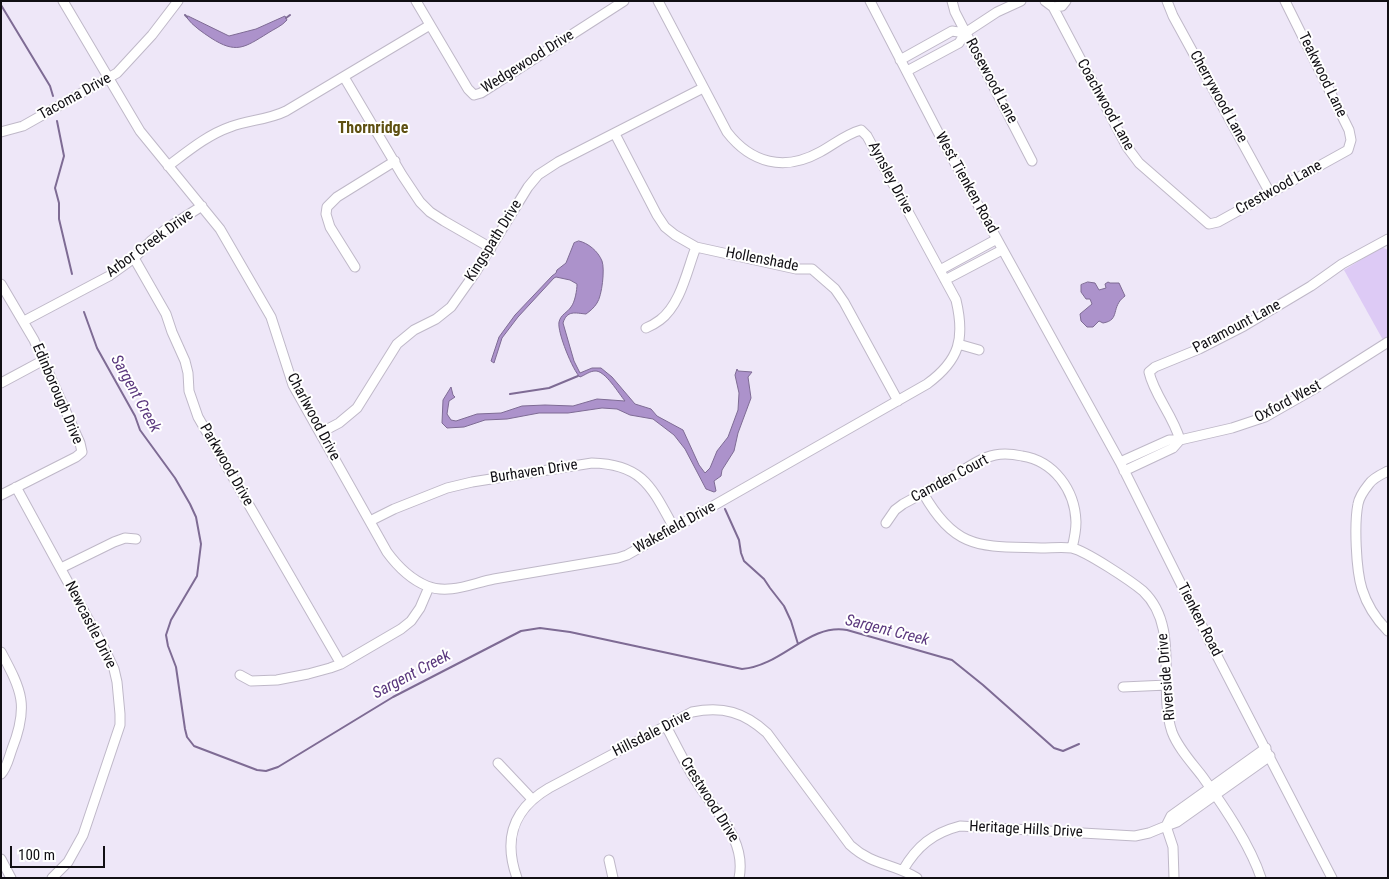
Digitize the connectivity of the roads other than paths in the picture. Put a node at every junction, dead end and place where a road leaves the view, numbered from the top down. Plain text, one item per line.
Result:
1 (63, 1) edge
2 (178, 1) edge
3 (428, 1) edge
4 (624, 1) edge
5 (658, 1) edge
6 (870, 1) edge
7 (952, 1) edge
8 (1021, 1) edge
9 (1044, 1) edge
10 (1167, 1) edge
11 (1285, 1) edge
12 (418, 4) edge
13 (1060, 5) edge
14 (430, 24) junction
15 (965, 33) junction
16 (900, 60) junction
17 (907, 71) junction
18 (344, 77) junction
19 (108, 78) junction
20 (703, 88) junction
21 (1, 132) edge
22 (615, 134) junction
23 (1348, 150) joint
24 (1032, 160) dead end
25 (395, 161) junction
26 (168, 166) junction
27 (1270, 193) junction
28 (202, 206) junction
29 (1209, 224) joint
30 (997, 239) junction
31 (1388, 240) edge
32 (696, 246) junction
33 (491, 248) junction
34 (1002, 250) junction
35 (134, 258) junction
36 (355, 268) dead end
37 (940, 270) junction
38 (945, 280) junction
39 (1, 284) edge
40 (24, 321) junction
41 (646, 328) dead end
42 (1388, 342) edge
43 (958, 344) junction
44 (979, 350) dead end
45 (42, 361) junction
46 (1065, 363) joint
47 (1, 383) edge
48 (898, 401) junction
49 (320, 434) junction
50 (1180, 440) junction
51 (1120, 462) junction
52 (1124, 471) junction
53 (1388, 471) edge
54 (16, 487) junction
55 (923, 494) junction
56 (1, 495) edge
57 (370, 521) junction
58 (886, 523) dead end
59 (674, 528) junction
60 (136, 539) dead end
61 (1072, 548) junction
62 (61, 568) junction
63 (428, 587) junction
64 (1388, 631) edge
65 (1, 652) edge
66 (341, 664) junction
67 (240, 675) dead end
68 (1167, 686) junction
69 (1123, 687) dead end
70 (666, 726) junction
71 (1268, 752) junction
72 (498, 763) dead end
73 (1, 774) edge
74 (1213, 792) junction
75 (532, 799) junction
76 (1166, 826) junction
77 (1, 859) edge
78 (609, 860) dead end
79 (903, 870) junction
80 (11, 878) edge
81 (52, 878) edge
82 (516, 878) edge
83 (614, 878) edge
84 (739, 878) edge
85 (917, 878) edge
86 (1174, 878) edge
87 (1261, 878) edge
88 (1332, 878) edge

1 - 19 street
2 - 19 street, Tacoma Drive
3 - 12 street
4 - 14 street, Wedgewood Drive
5 - 20 street, Aynsley Drive
6 - 16 street, West Tienken Road
7 - 15 street, Rosewood Lane
8 - 15 street
9 - 13 street
10 - 27 street, Cherrywood Lane
11 - 23 street, Teakwood Lane
12 - 14 street, Wedgewood Drive
13 - 29 street, Coachwood Lane
14 - 18 street
15 - 16 street
15 - 17 street
15 - 24 street, Rosewood Lane
16 - 17 street, West Tienken Road
17 - 30 street, West Tienken Road
18 - 25 street
18 - 26 street
19 - 21 street, Tacoma Drive
19 - 26 street
20 - 22 street, Kingspath Drive
20 - 37 street, Aynsley Drive
22 - 32 street, Hollenshade
22 - 33 street, Kingspath Drive
23 - 27 street, Crestwood Lane
25 - 33 street
25 - 36 street
26 - 28 street, Arbor Creek Drive
27 - 29 street, Crestwood Lane
28 - 35 street, Arbor Creek Drive
28 - 49 street, Charlwood Drive
30 - 34 street, West Tienken Road
30 - 37 street
31 - 50 street, Paramount Lane
32 - 41 street
32 - 48 street, Hollenshade
33 - 49 street, Kingspath Drive
34 - 38 street
34 - 46 street, West Tienken Road
35 - 40 street, Arbor Creek Drive
35 - 66 street, Parkwood Drive
37 - 38 street, Aynsley Drive
38 - 43 street, Aynsley Drive
39 - 40 street, Edinborough Drive
40 - 45 street, Edinborough Drive
42 - 50 street, Oxford West
43 - 44 street
43 - 48 street, Wakefield Drive
45 - 47 street
45 - 54 street, Edinborough Drive
46 - 51 street, Tienken Road
48 - 59 street, Wakefield Drive
49 - 57 street, Charlwood Drive
50 - 51 street, Oxford West
50 - 52 street, Oxford West
51 - 52 street, Tienken Road
52 - 71 street, Tienken Road
53 - 64 street
54 - 56 street, Edinborough Drive
54 - 62 street, Newcastle Drive
55 - 58 street, Camden Court
55 - 61 street, Riverside Drive
55 - 61 street, Camden Court
57 - 59 street, Burhaven Drive
57 - 63 street, Charlwood Drive
59 - 63 street, Wakefield Drive
60 - 62 street
61 - 68 street, Riverside Drive
62 - 81 street, Newcastle Drive
63 - 66 street
65 - 73 street
66 - 67 street
68 - 69 street
68 - 74 street, Riverside Drive
70 - 75 street, Hillsdale Drive
70 - 79 street, Hillsdale Drive
70 - 84 street, Crestwood Drive
71 - 74 street, Heritage Hills Drive
71 - 88 street, Tienken Road
72 - 75 street
74 - 76 street, Heritage Hills Drive
74 - 87 street, Riverside Drive
75 - 82 street, Hillsdale Drive
76 - 79 street, Heritage Hills Drive
76 - 86 street
77 - 80 street
78 - 83 street
79 - 85 street, Hillsdale Drive

